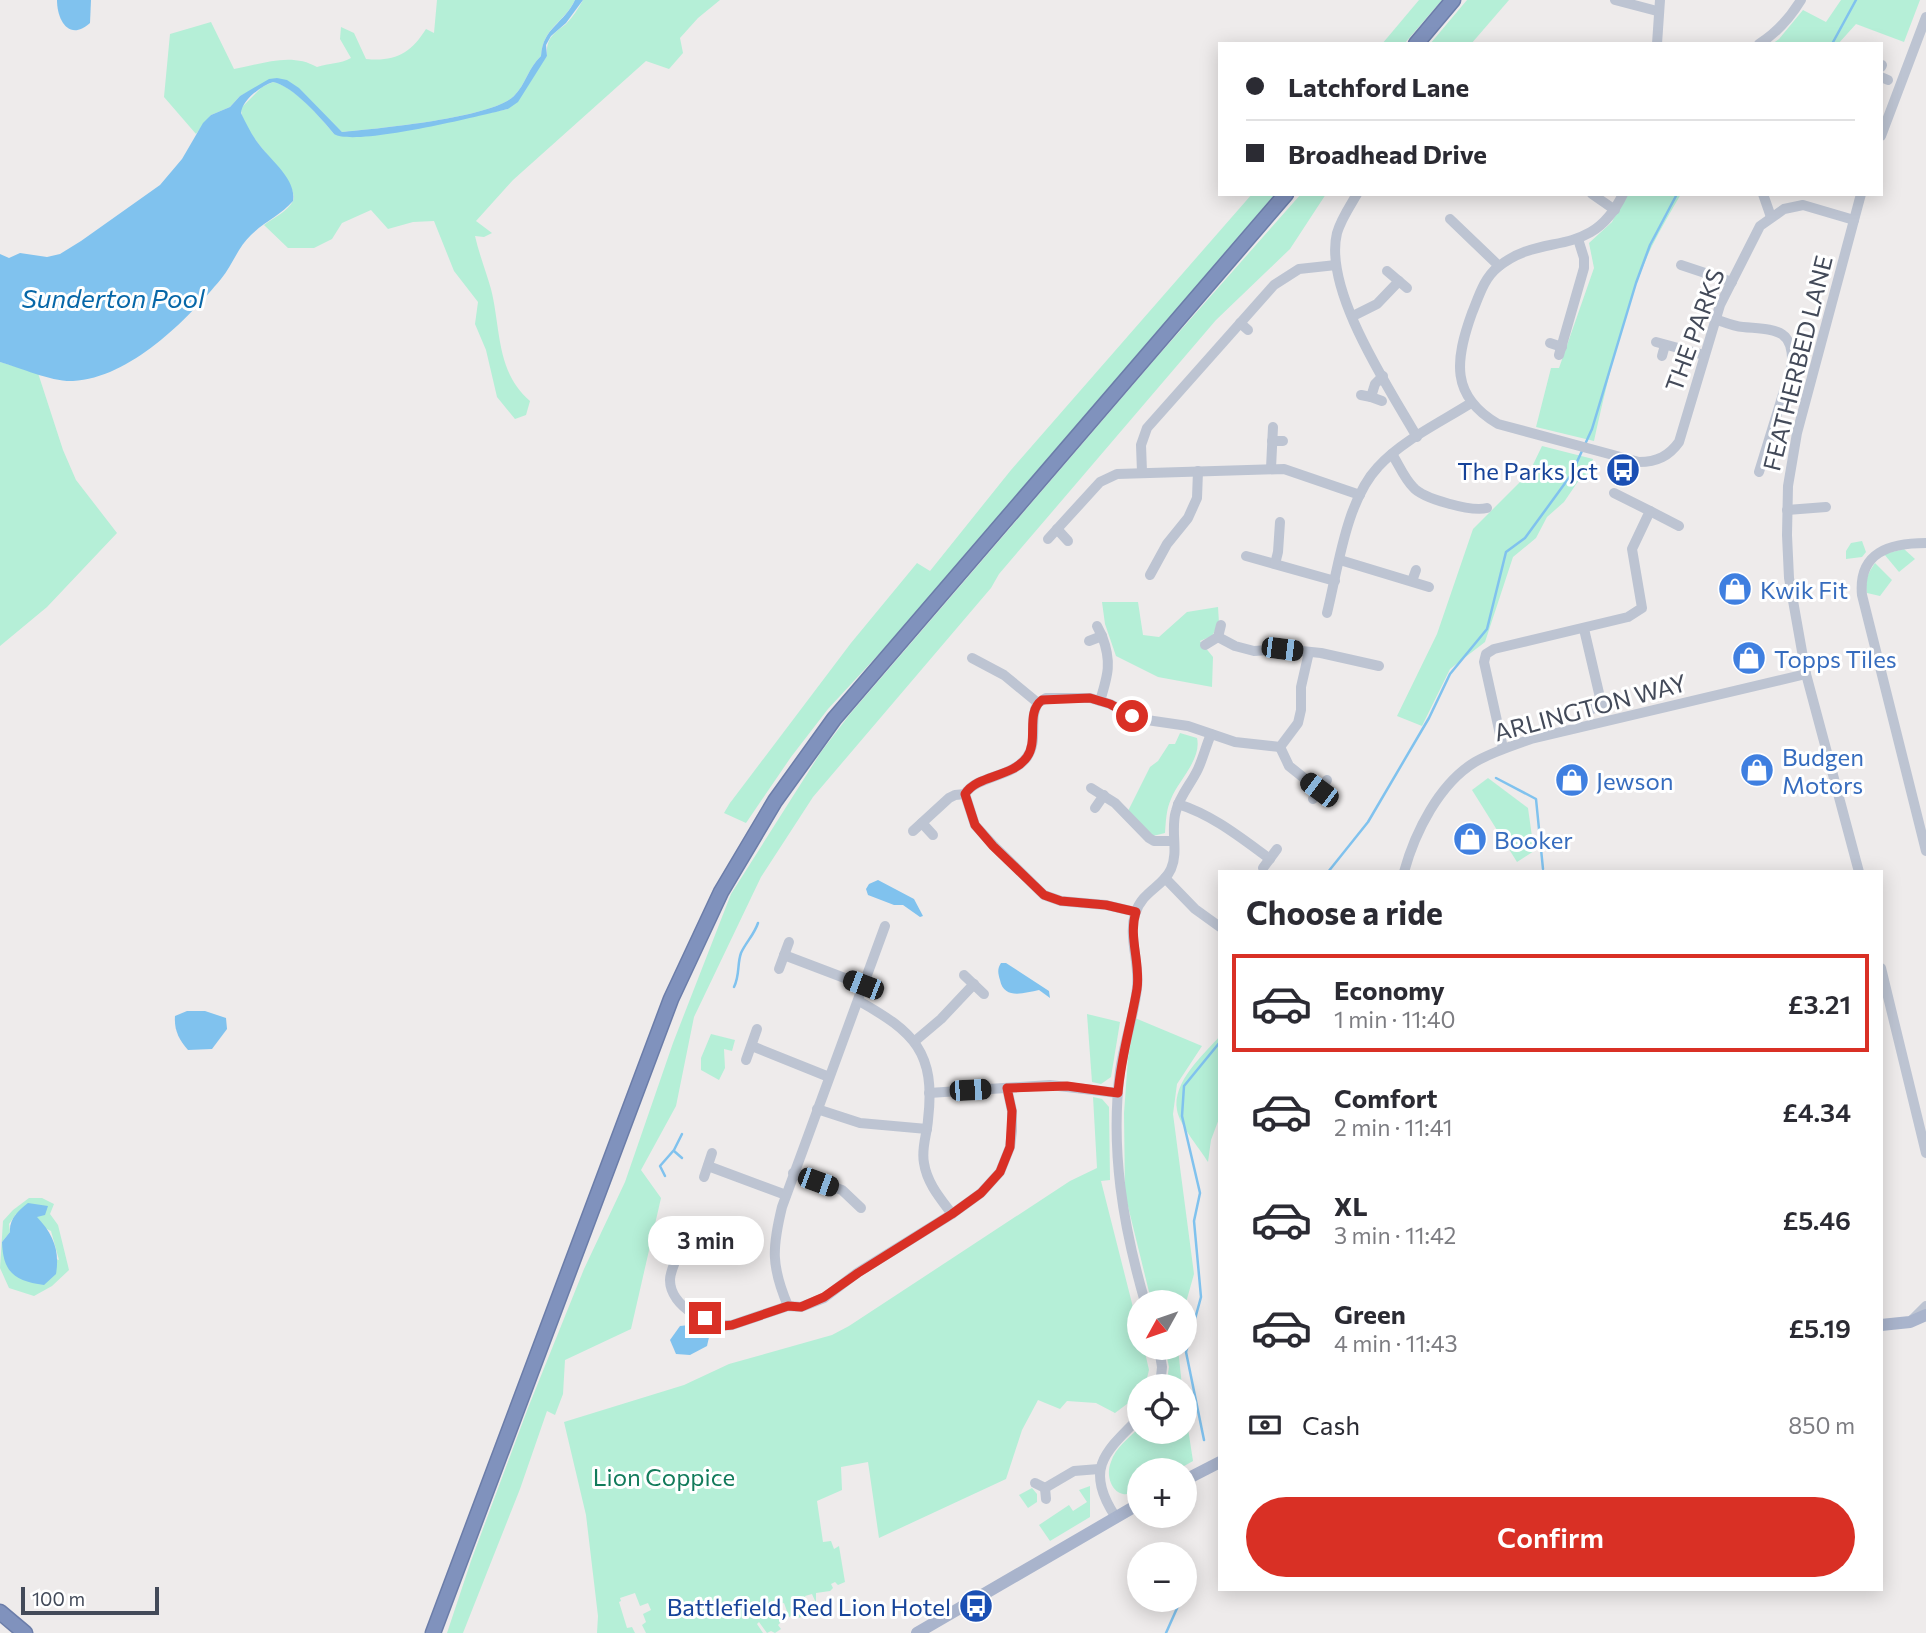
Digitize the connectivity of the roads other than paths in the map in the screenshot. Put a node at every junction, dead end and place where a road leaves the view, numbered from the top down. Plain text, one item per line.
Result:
1 (1453, 0) edge
2 (1615, 0) edge
3 (1660, 0) edge
4 (1801, 0) edge
5 (1657, 11) junction
6 (1926, 17) edge
7 (1418, 42) edge
8 (1657, 42) edge
9 (1762, 42) edge
10 (1883, 131) edge
11 (1284, 196) edge
12 (1356, 196) edge
13 (1595, 196) edge
14 (1622, 196) edge
15 (1764, 196) edge
16 (1860, 196) edge
17 (1615, 210) junction
18 (1771, 217) junction
19 (1450, 219) dead end
20 (1854, 220) junction
21 (1578, 239) junction
22 (1336, 265) junction
23 (1681, 265) dead end
24 (1499, 266) junction
25 (1387, 271) dead end
26 (1732, 282) junction
27 (1353, 316) junction
28 (1715, 319) junction
29 (1240, 323) junction
30 (1248, 330) dead end
31 (1550, 343) dead end
32 (1704, 355) junction
33 (1662, 356) dead end
34 (1382, 376) junction
35 (1382, 401) dead end
36 (1471, 403) junction
37 (1273, 427) dead end
38 (1417, 437) junction
39 (1392, 454) junction
40 (1765, 466) dead end
41 (1271, 468) junction
42 (1198, 471) junction
43 (1142, 472) junction
44 (1614, 493) dead end
45 (1360, 495) junction
46 (1826, 507) dead end
47 (1787, 510) junction
48 (1650, 511) junction
49 (1480, 513) dead end
50 (1280, 522) dead end
51 (1679, 526) dead end
52 (1057, 529) junction
53 (1048, 539) dead end
54 (1068, 541) dead end
55 (1926, 543) edge
56 (1246, 556) dead end
57 (1340, 560) junction
58 (1275, 564) junction
59 (1150, 575) dead end
60 (1335, 581) junction
61 (1429, 587) dead end
62 (1327, 613) dead end
63 (1221, 625) dead end
64 (1584, 629) junction
65 (1219, 637) junction
66 (1089, 641) dead end
67 (1206, 645) dead end
68 (1309, 652) junction
69 (972, 658) dead end
70 (1379, 666) dead end
71 (1806, 674) junction
72 (1100, 701) junction
73 (1038, 703) junction
74 (1614, 704) dead end
75 (1602, 706) junction
76 (1591, 709) dead end
77 (1210, 734) junction
78 (1280, 747) junction
79 (1503, 748) junction
80 (1327, 780) dead end
81 (1091, 788) dead end
82 (1319, 790) junction
83 (965, 794) junction
84 (1104, 795) junction
85 (1313, 799) dead end
86 (1178, 804) junction
87 (1095, 808) dead end
88 (922, 823) junction
89 (913, 831) dead end
90 (933, 835) dead end
91 (1174, 841) junction
92 (1277, 849) dead end
93 (1926, 851) edge
94 (1405, 870) edge
95 (1858, 870) edge
96 (1165, 878) junction
97 (1136, 912) junction
98 (885, 926) dead end
99 (1218, 926) edge
100 (789, 942) dead end
101 (784, 955) junction
102 (779, 968) dead end
103 (964, 975) dead end
104 (1883, 976) edge
105 (974, 984) junction
106 (863, 985) junction
107 (984, 994) dead end
108 (859, 1000) junction
109 (757, 1029) dead end
110 (915, 1041) junction
111 (752, 1046) junction
112 (746, 1060) dead end
113 (829, 1077) junction
114 (1007, 1088) junction
115 (929, 1093) junction
116 (1118, 1093) junction
117 (817, 1109) junction
118 (927, 1129) junction
119 (712, 1153) dead end
120 (1926, 1153) edge
121 (708, 1166) junction
122 (793, 1173) junction
123 (704, 1177) dead end
124 (786, 1195) junction
125 (861, 1208) dead end
126 (952, 1214) junction
127 (676, 1259) dead end
128 (1142, 1290) edge
129 (788, 1306) junction
130 (1926, 1307) edge
131 (1926, 1315) edge
132 (1910, 1322) junction
133 (1926, 1324) edge
134 (1883, 1325) edge
135 (1127, 1430) edge
136 (1218, 1463) edge
137 (1099, 1469) junction
138 (1197, 1474) edge
139 (1042, 1490) dead end
140 (1127, 1510) edge
141 (1115, 1516) junction
142 (0, 1612) edge
143 (25, 1633) edge
144 (433, 1633) edge
145 (917, 1633) edge

1 - 7 highway
2 - 5 street
3 - 5 street
4 - 9 street
5 - 8 street
6 - 10 street
11 - 144 highway
12 - 22 street
13 - 17 street
14 - 17 street
15 - 18 street
16 - 20 street, FEATHERBED LANE
17 - 21 street
18 - 20 street
18 - 26 street, THE PARKS
19 - 24 street
20 - 47 street, FEATHERBED LANE
21 - 24 street
21 - 31 street
22 - 27 street
22 - 29 street
23 - 26 street
24 - 36 street
25 - 27 street
26 - 28 street, THE PARKS
27 - 34 street
28 - 32 street, THE PARKS
28 - 40 street
29 - 30 street
29 - 43 street
32 - 33 street
32 - 36 street, THE PARKS
34 - 35 street
34 - 38 street
36 - 38 street
37 - 41 street
38 - 39 street
39 - 45 street
39 - 49 street
41 - 42 street
41 - 45 street
42 - 43 street
42 - 59 street
43 - 52 street
44 - 48 street
45 - 57 street
46 - 47 street
47 - 71 street, FEATHERBED LANE
48 - 51 street
48 - 64 street
50 - 58 street
52 - 53 street
52 - 54 street
55 - 93 street
56 - 58 street
57 - 60 street
57 - 61 street
58 - 60 street
60 - 62 street
63 - 65 street
64 - 75 street
64 - 79 street
65 - 67 street
65 - 68 street
66 - 72 street
68 - 70 street
68 - 78 street
69 - 73 street
71 - 79 street, ARLINGTON WAY
71 - 95 street, FEATHERBED LANE
72 - 73 street
72 - 77 street
73 - 83 street
74 - 75 street
75 - 76 street
77 - 78 street
77 - 86 street
78 - 82 street
79 - 94 street, ARLINGTON WAY
80 - 82 street
81 - 84 street
82 - 85 street
83 - 88 street
83 - 97 street
84 - 87 street
84 - 91 street
86 - 91 street
86 - 92 street
88 - 89 street
88 - 90 street
91 - 96 street
96 - 97 street
96 - 99 street
97 - 116 street
98 - 106 street
100 - 101 street
101 - 102 street
101 - 106 street
103 - 105 street
104 - 120 street
105 - 107 street
105 - 110 street
106 - 108 street
108 - 110 street
108 - 113 street
109 - 111 street
110 - 115 street
111 - 112 street
111 - 113 street
113 - 117 street
114 - 115 street
114 - 116 street
114 - 126 street
115 - 118 street
116 - 128 street
117 - 118 street
117 - 122 street
118 - 126 street
119 - 121 street
121 - 123 street
121 - 124 street
122 - 124 street
122 - 125 street
124 - 129 street
126 - 129 street
127 - 129 street
130 - 132 street
131 - 132 main road
132 - 133 main road
132 - 134 main road
135 - 137 street
136 - 138 main road
137 - 139 street
137 - 141 street
140 - 141 main road
141 - 145 main road
142 - 143 highway

